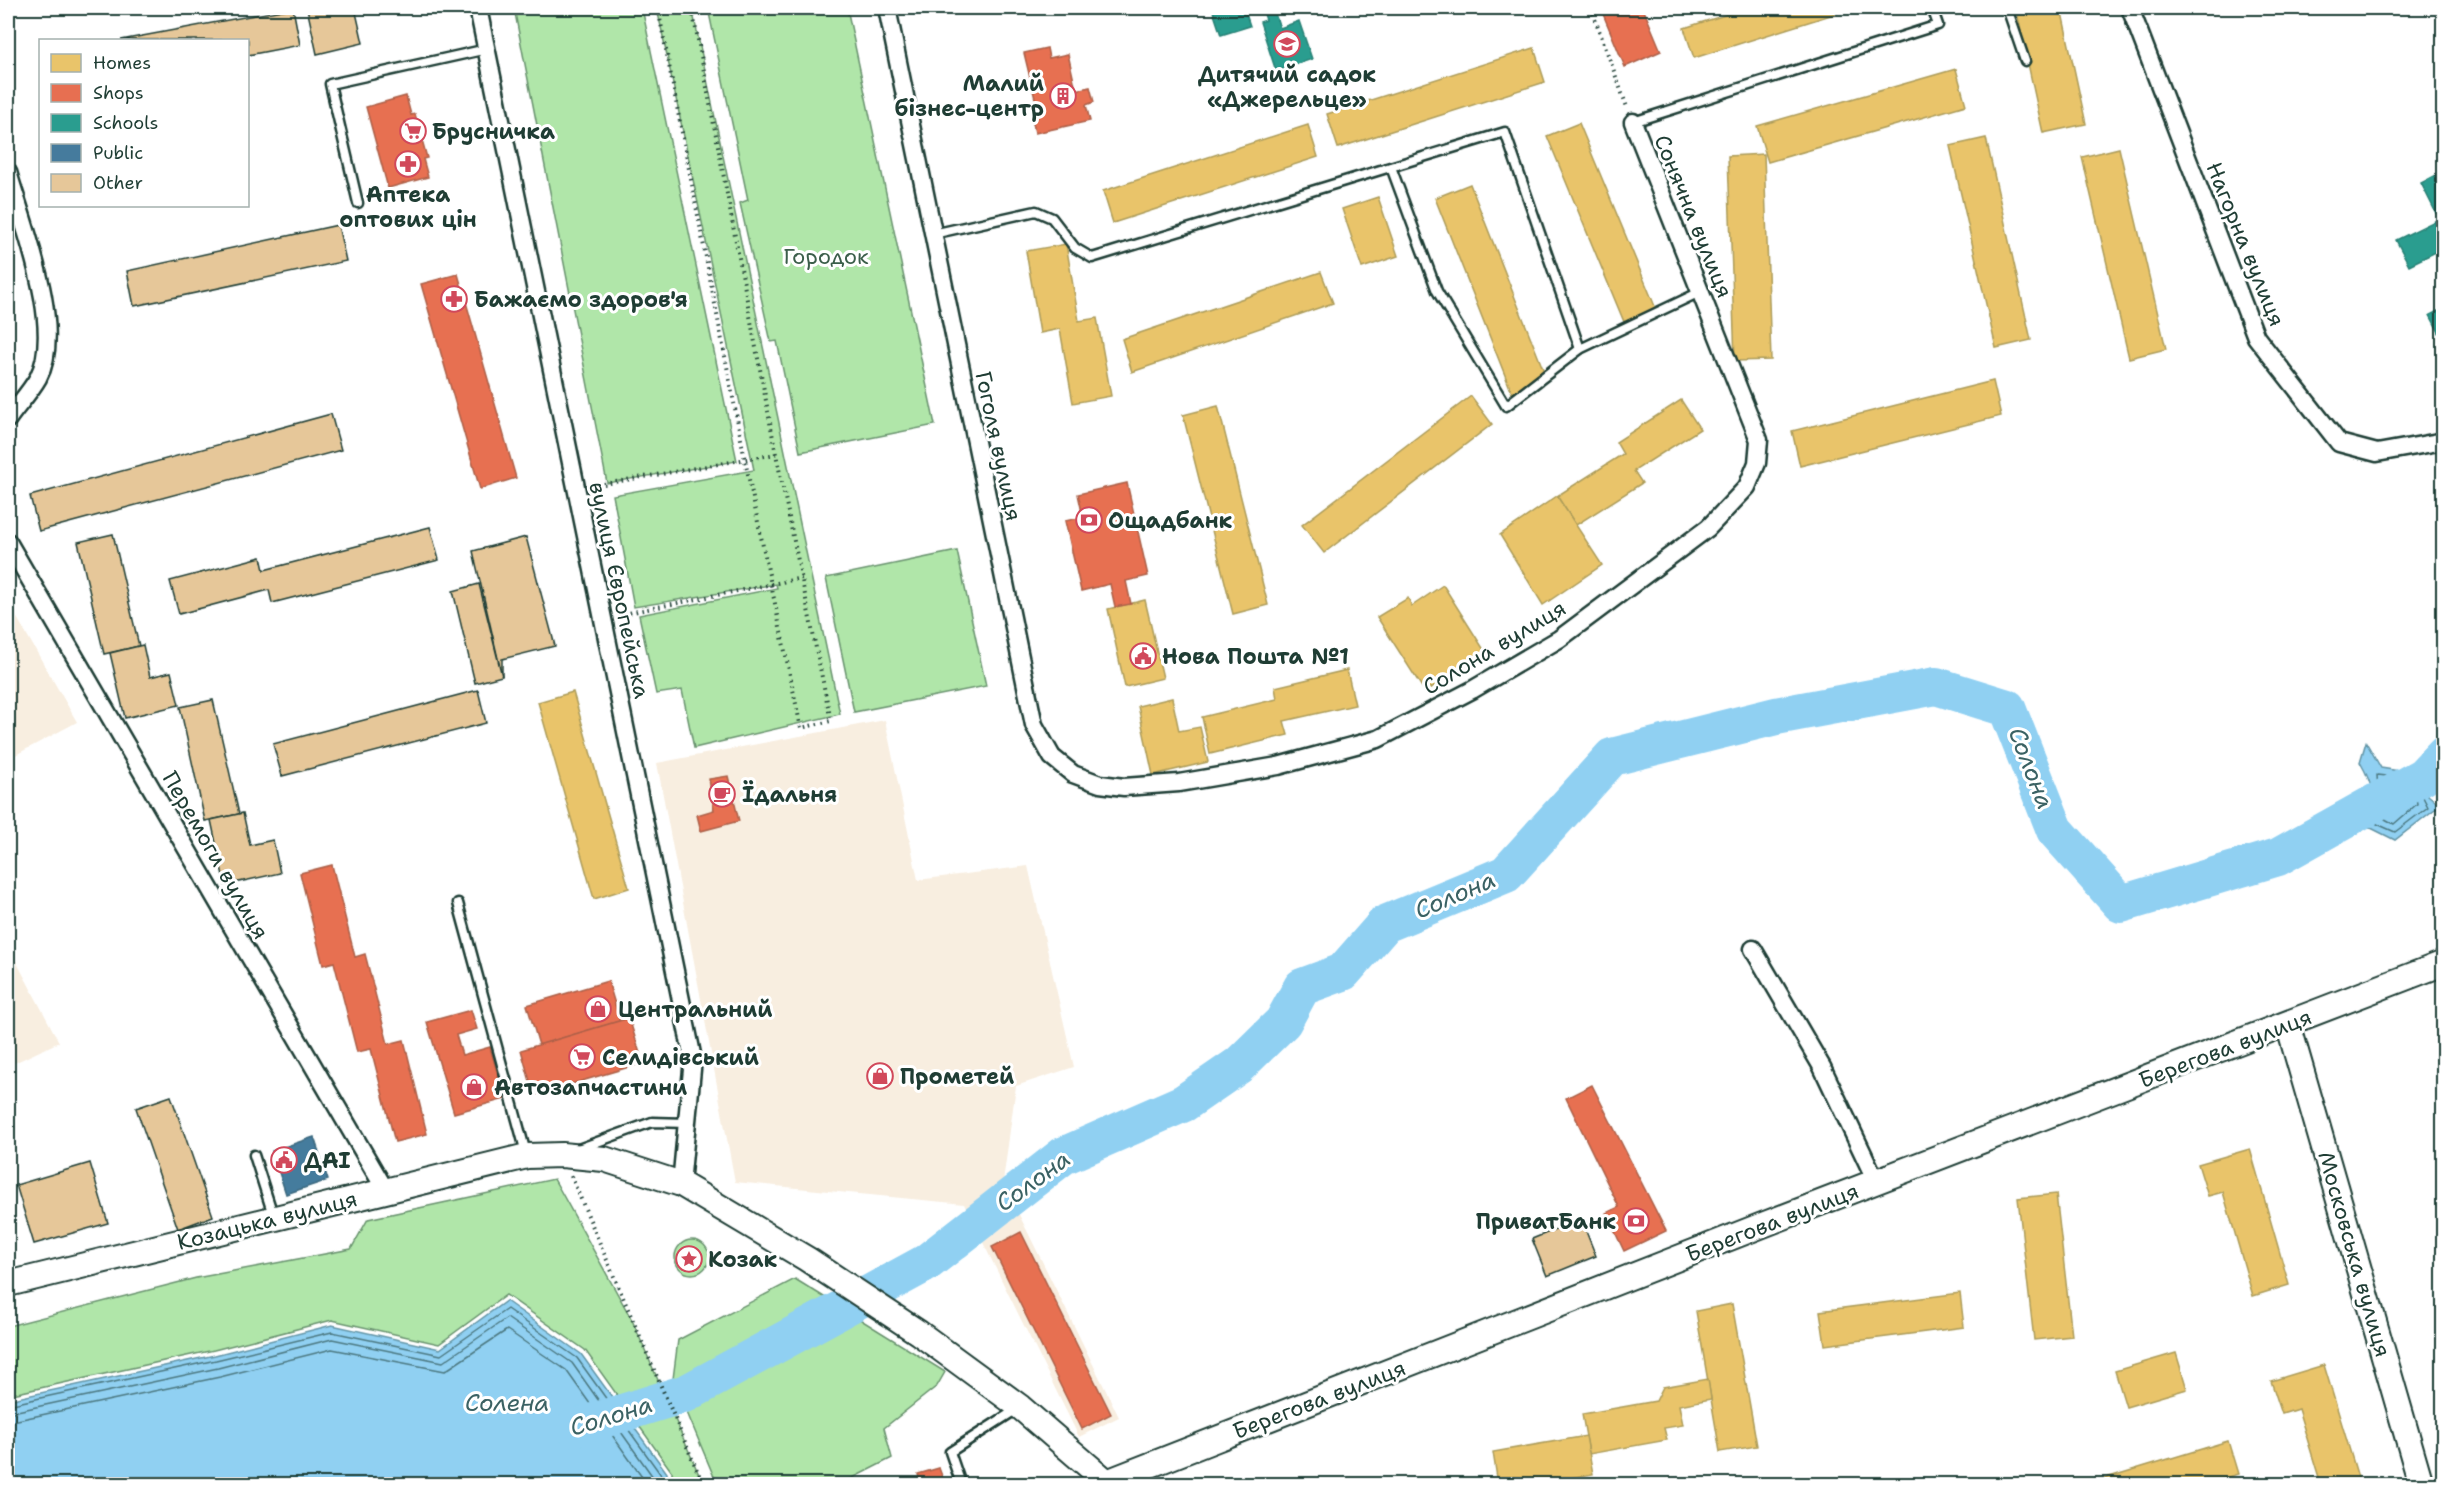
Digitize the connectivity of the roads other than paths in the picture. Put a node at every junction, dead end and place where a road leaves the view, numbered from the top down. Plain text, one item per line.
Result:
1 (478, 8) edge
2 (887, 8) edge
3 (1932, 8) edge
4 (2007, 8) edge
5 (2130, 8) edge
6 (487, 48) junction
7 (2025, 61) dead end
8 (1633, 122) joint
9 (1391, 167) junction
10 (8, 172) edge
11 (358, 203) dead end
12 (933, 234) junction
13 (1700, 292) junction
14 (1580, 349) junction
15 (10, 412) edge
16 (1759, 440) joint
17 (2444, 441) edge
18 (8, 542) edge
19 (1179, 783) joint
20 (458, 903) dead end
21 (1753, 949) dead end
22 (2444, 963) edge
23 (2288, 1024) junction
24 (687, 1123) junction
25 (254, 1155) dead end
26 (562, 1155) junction
27 (527, 1156) junction
28 (1875, 1181) junction
29 (681, 1184) junction
30 (386, 1191) junction
31 (274, 1218) junction
32 (8, 1284) edge
33 (1020, 1407) junction
34 (1105, 1484) edge
35 (961, 1485) edge
36 (2421, 1485) edge

1 - 6 street, вулиця Європейська
2 - 12 street, Гоголя вулиця
3 - 8 lane
4 - 7 lane
5 - 17 street, Нагорна вулиця
6 - 11 lane
6 - 24 street, вулиця Європейська
8 - 13 street, Сонячна вулиця
9 - 12 lane
9 - 14 lane
9 - 14 lane
10 - 15 street
12 - 19 street, Гоголя вулиця
13 - 14 lane
13 - 16 street, Сонячна вулиця
16 - 19 street, Солона вулиця
18 - 30 street, Перемоги вулиця
20 - 27 lane
21 - 28 street
22 - 23 main road, Берегова вулиця
23 - 28 main road, Берегова вулиця
23 - 36 main road, Московська вулиця
24 - 26 lane
24 - 29 street, вулиця Європейська
25 - 31 lane
26 - 27 main road, Козацька вулиця
26 - 29 main road, Козацька вулиця
27 - 30 main road, Козацька вулиця
28 - 34 main road, Берегова вулиця
29 - 33 main road, Козацька вулиця
30 - 31 main road, Козацька вулиця
31 - 32 main road, Козацька вулиця
33 - 34 main road, Козацька вулиця
33 - 35 lane

